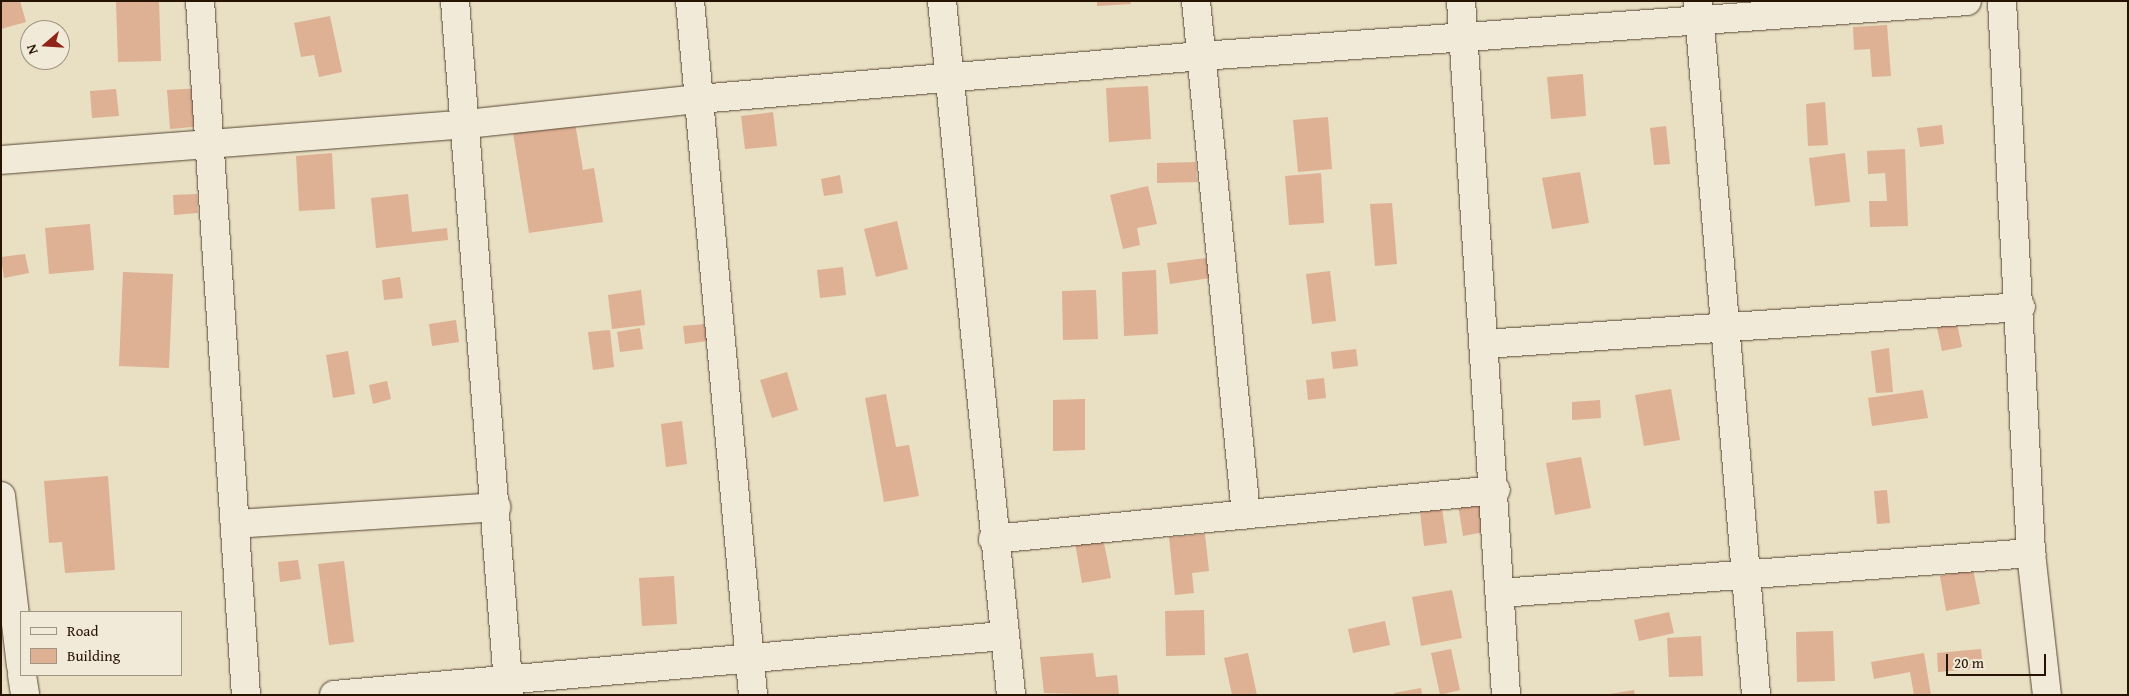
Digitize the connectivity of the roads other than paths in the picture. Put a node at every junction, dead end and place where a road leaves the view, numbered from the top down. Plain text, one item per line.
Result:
1 (200, 1) edge
2 (455, 1) edge
3 (690, 1) edge
4 (942, 1) edge
5 (1196, 1) edge
6 (1462, 1) edge
7 (1967, 1) edge
8 (2002, 1) edge
9 (1699, 11) edge
10 (1465, 38) junction
11 (1202, 56) junction
12 (948, 79) junction
13 (699, 99) junction
14 (467, 124) junction
15 (212, 144) junction
16 (1, 160) edge
17 (2021, 307) junction
18 (1726, 328) junction
19 (1485, 344) junction
20 (1496, 490) junction
21 (1, 496) edge
22 (496, 507) junction
23 (1246, 515) junction
24 (235, 524) junction
25 (993, 539) junction
26 (2031, 553) junction
27 (1746, 576) junction
28 (1500, 593) junction
29 (1003, 636) junction
30 (20, 658) edge
31 (750, 661) junction
32 (22, 676) edge
33 (509, 688) edge
34 (25, 695) edge
35 (246, 695) edge
36 (334, 695) edge
37 (753, 695) edge
38 (1011, 695) edge
39 (1506, 695) edge
40 (1756, 695) edge
41 (2047, 695) edge

1 - 15 street
2 - 14 street
3 - 13 street
4 - 12 street
5 - 11 street
6 - 10 street
7 - 9 street
8 - 17 street
9 - 10 street
9 - 18 street
10 - 11 street
10 - 19 street
11 - 12 street
11 - 23 street
12 - 13 street
12 - 25 street
13 - 14 street
13 - 31 street
14 - 15 street
14 - 22 street
15 - 16 street
15 - 24 street
17 - 18 street
17 - 26 street
18 - 19 street
18 - 27 street
19 - 20 street
20 - 23 street
20 - 28 street
21 - 30 street
22 - 24 street
22 - 33 street
23 - 25 street
24 - 35 street
25 - 29 street
26 - 27 street
26 - 41 street
27 - 28 street
27 - 40 street
28 - 39 street
29 - 31 street
29 - 38 street
31 - 33 street
31 - 37 street
32 - 34 street
33 - 36 street

